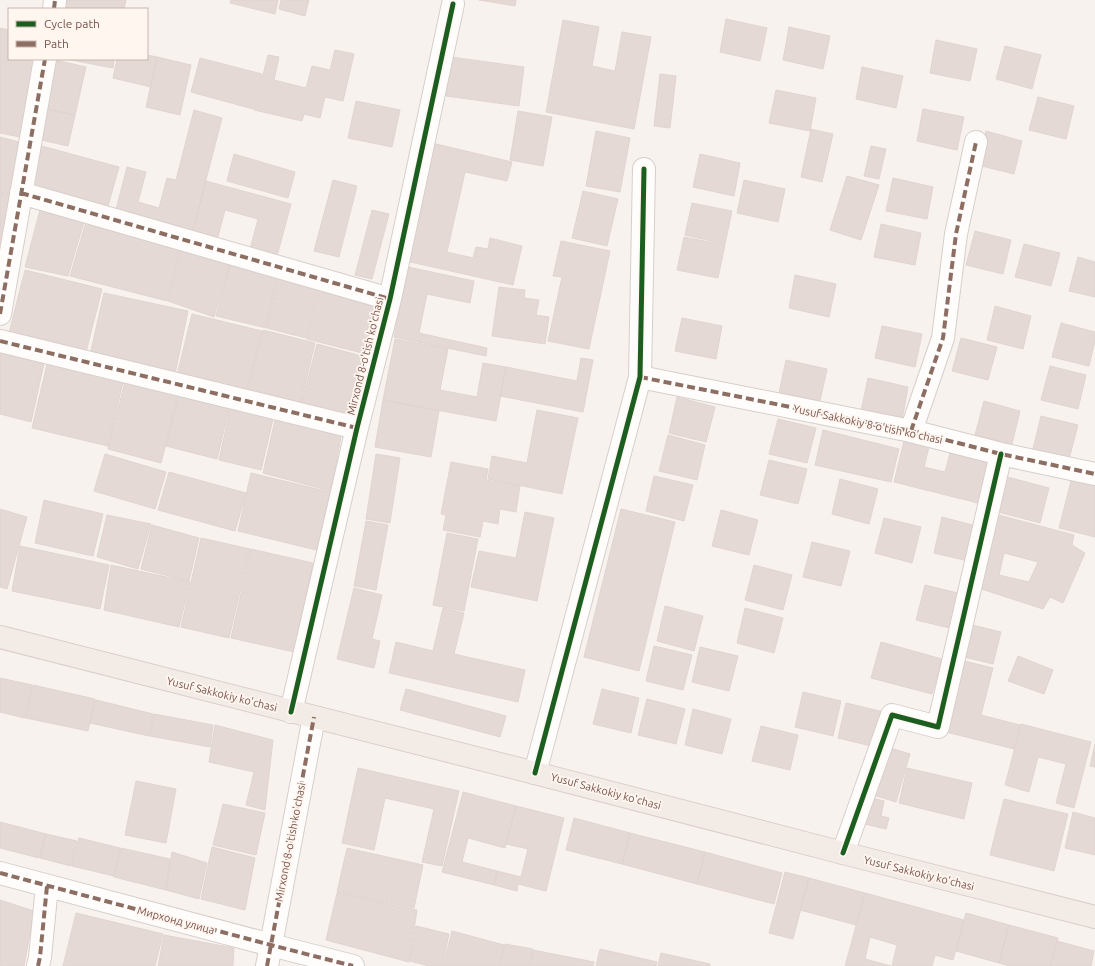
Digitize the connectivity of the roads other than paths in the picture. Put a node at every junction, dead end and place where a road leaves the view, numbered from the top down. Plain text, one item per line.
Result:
1 (453, 4) dead end
2 (45, 60) edge
3 (976, 142) dead end
4 (644, 169) dead end
5 (20, 193) junction
6 (390, 299) junction
7 (0, 314) edge
8 (0, 341) edge
9 (640, 377) junction
10 (357, 428) junction
11 (911, 431) junction
12 (1001, 454) junction
13 (1095, 474) edge
14 (0, 637) edge
15 (291, 712) junction
16 (314, 717) junction
17 (535, 773) junction
18 (843, 854) junction
19 (0, 873) edge
20 (47, 886) junction
21 (1095, 917) edge
22 (269, 956) edge
23 (38, 966) edge
24 (353, 966) edge

1 - 6 street, Mirxond 8-o'tish ko'chasi
2 - 5 street
3 - 11 street
4 - 9 street
5 - 6 street
5 - 7 street
6 - 10 street, Mirxond 8-o'tish ko'chasi
8 - 10 street
9 - 11 street, Yusuf Sakkokiy 8-o'tish ko'chasi
9 - 17 street
10 - 15 street, Mirxond 8-o'tish ko'chasi
11 - 12 street, Yusuf Sakkokiy 8-o'tish ko'chasi
12 - 13 street, Yusuf Sakkokiy 8-o'tish ko'chasi
12 - 18 street
14 - 15 main road, Yusuf Sakkokiy ko'chasi
15 - 16 main road, Yusuf Sakkokiy ko'chasi
16 - 17 main road, Yusuf Sakkokiy ko'chasi
16 - 22 street, Mirxond 8-o'tish ko'chasi
17 - 18 main road, Yusuf Sakkokiy ko'chasi
18 - 21 main road, Yusuf Sakkokiy ko'chasi
19 - 20 street, Мирхонд улица
20 - 22 street, Мирхонд улица
20 - 23 street
22 - 24 street, Мирхонд улица

